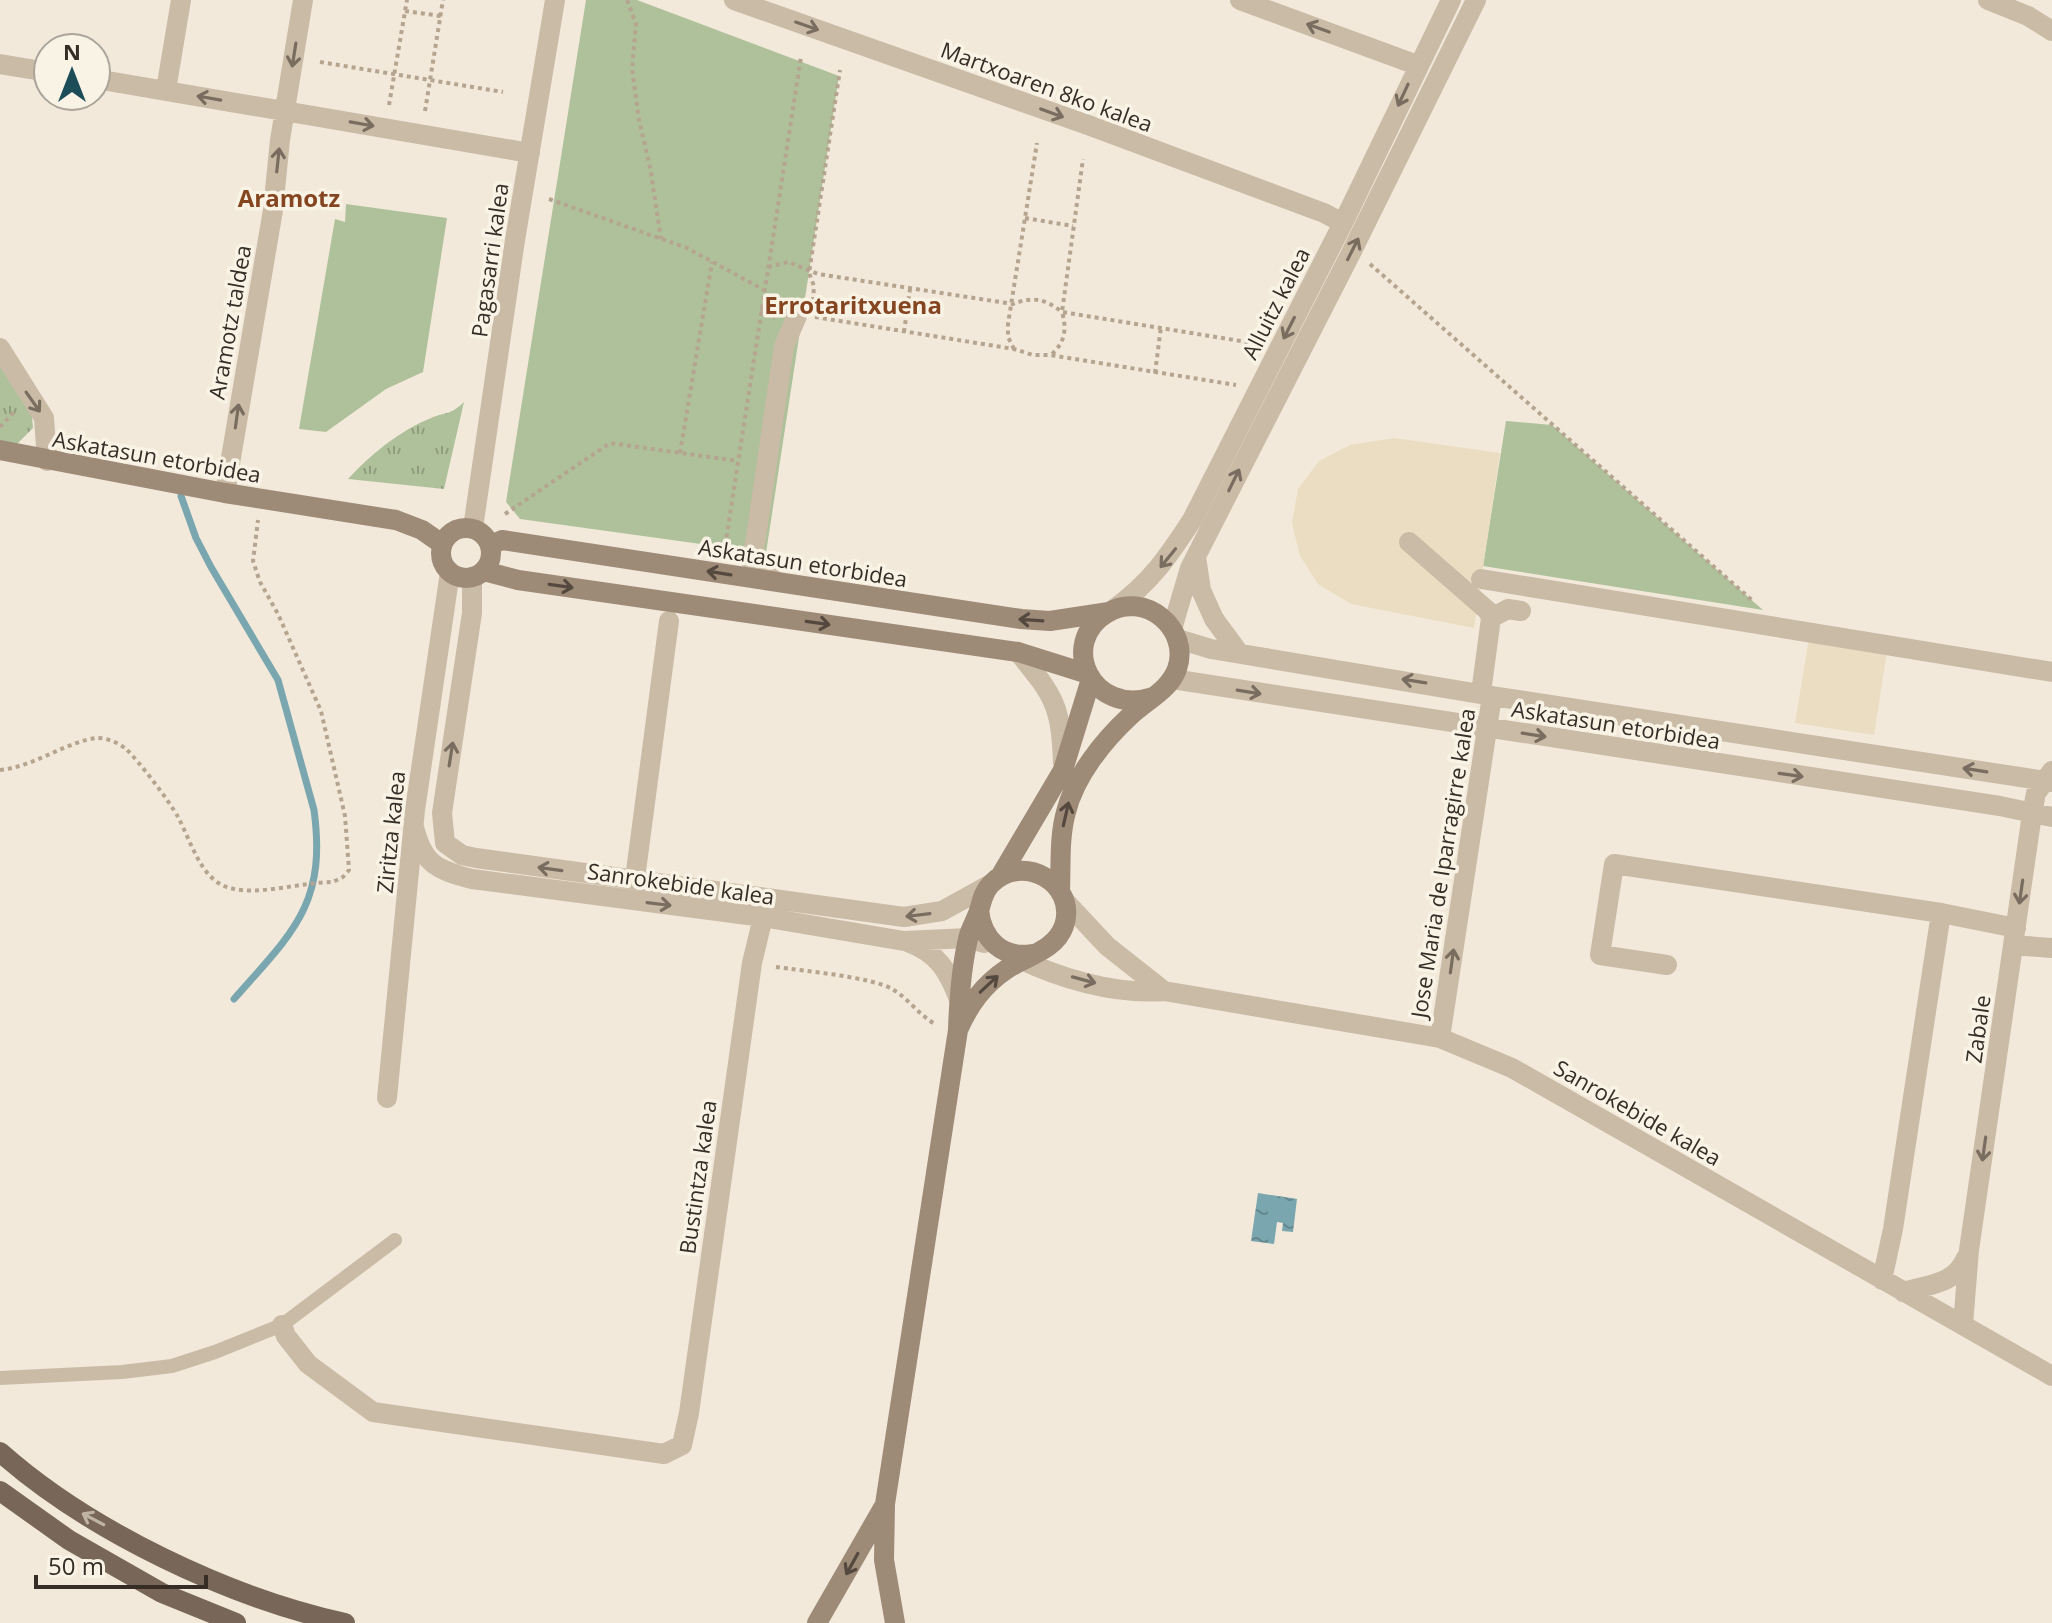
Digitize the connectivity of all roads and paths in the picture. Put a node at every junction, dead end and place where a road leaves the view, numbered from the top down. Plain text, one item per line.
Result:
1 (181, 0) edge
2 (303, 0) edge
3 (407, 0) edge
4 (443, 0) edge
5 (555, 0) edge
6 (627, 0) edge
7 (734, 0) edge
8 (1240, 0) edge
9 (1451, 0) edge
10 (1476, 0) edge
11 (1988, 0) edge
12 (2032, 8) edge
13 (405, 11) junction
14 (441, 16) junction
15 (2052, 31) edge
16 (801, 57) dead end
17 (320, 62) dead end
18 (0, 64) edge
19 (1417, 65) junction
20 (32, 69) edge
21 (840, 70) dead end
22 (395, 74) junction
23 (431, 80) junction
24 (112, 82) edge
25 (166, 90) junction
26 (503, 92) dead end
27 (389, 105) dead end
28 (285, 111) junction
29 (425, 111) dead end
30 (1037, 143) dead end
31 (530, 153) junction
32 (1083, 159) dead end
33 (549, 199) dead end
34 (1025, 218) junction
35 (1343, 223) junction
36 (1074, 226) junction
37 (661, 239) junction
38 (1365, 260) dead end
39 (712, 262) junction
40 (768, 267) junction
41 (809, 273) junction
42 (910, 289) junction
43 (764, 290) junction
44 (1013, 304) junction
45 (761, 308) junction
46 (1062, 312) junction
47 (797, 316) junction
48 (1161, 327) junction
49 (904, 332) junction
50 (0, 348) edge
51 (1278, 348) junction
52 (1014, 349) junction
53 (1050, 355) junction
54 (1155, 373) junction
55 (1258, 389) junction
56 (0, 450) edge
57 (680, 453) junction
58 (47, 461) junction
59 (738, 461) junction
60 (225, 493) junction
61 (247, 497) junction
62 (505, 514) dead end
63 (473, 528) junction
64 (1409, 542) dead end
65 (442, 544) junction
66 (491, 545) junction
67 (724, 555) dead end
68 (1196, 557) junction
69 (770, 568) dead end
70 (450, 572) junction
71 (478, 574) junction
72 (1481, 579) dead end
73 (1111, 610) junction
74 (1521, 611) dead end
75 (1491, 618) junction
76 (669, 621) dead end
77 (1784, 628) junction
78 (1175, 634) junction
79 (1018, 652) junction
80 (1239, 653) junction
81 (2052, 672) edge
82 (1089, 677) junction
83 (1172, 679) junction
84 (1486, 694) junction
85 (1153, 697) junction
86 (1486, 727) junction
87 (0, 770) edge
88 (1063, 770) junction
89 (2050, 778) edge
90 (2042, 816) edge
91 (414, 827) junction
92 (636, 871) dead end
93 (995, 880) junction
94 (1062, 896) junction
95 (979, 910) junction
96 (1941, 913) junction
97 (763, 917) junction
98 (2015, 937) junction
99 (968, 938) junction
100 (904, 941) junction
101 (2052, 948) edge
102 (1017, 954) junction
103 (1667, 965) dead end
104 (776, 967) dead end
105 (1164, 991) junction
106 (959, 999) junction
107 (935, 1024) dead end
108 (958, 1030) junction
109 (1440, 1038) junction
110 (387, 1098) dead end
111 (395, 1240) dead end
112 (1969, 1250) junction
113 (1882, 1280) junction
114 (1903, 1292) junction
115 (282, 1325) junction
116 (1963, 1325) junction
117 (2052, 1376) edge
118 (0, 1378) edge
119 (0, 1452) edge
120 (0, 1491) edge
121 (885, 1504) junction
122 (236, 1623) edge
123 (345, 1623) edge
124 (817, 1623) edge
125 (895, 1623) edge

1 - 25 street
2 -> 28 street
3 - 13 path
4 - 14 path
5 - 31 street, Pagasarri kalea
6 - 37 path
7 -> 35 street, Martxoaren 8ko kalea
19 -> 8 street
9 - 19 street, Alluitz kalea
68 -> 10 street, Alluitz kalea
11 - 12 street
12 - 15 street
13 - 14 path
13 - 22 path
14 - 23 path
16 - 40 path
17 - 22 path
18 - 20 street
19 -> 35 street, Alluitz kalea
21 - 41 path
22 - 23 path
22 - 27 path
23 - 26 path
23 - 29 path
24 - 25 street
28 -> 25 street
28 -> 31 street
60 -> 28 street, Aramotz taldea
30 - 34 path
31 - 63 street, Pagasarri kalea
32 - 36 path
33 - 37 path
34 - 36 path
34 - 44 path
35 -> 51 street, Alluitz kalea
36 - 46 path
37 - 39 path
38 - 77 path
39 - 43 path
39 - 57 path
40 - 41 path
40 - 43 path
41 - 42 path
41 - 47 path
42 - 44 path
42 - 49 path
43 - 45 path
44 - 46 path
44 - 52 path
45 - 47 path
45 - 59 path
46 - 48 path
46 - 53 path
47 - 49 path
47 - 69 street, Askatasun etorbidea
48 - 51 path
48 - 54 path
49 - 52 path
50 -> 58 street
51 - 55 street, Alluitz kalea
52 - 53 path
53 - 54 path
54 - 55 path
55 -> 73 street, Alluitz kalea
56 - 58 street, Askatasun etorbidea
57 - 59 path
57 - 62 path
58 - 60 street, Askatasun etorbidea
59 - 67 path
60 - 61 street, Askatasun etorbidea
61 - 65 street, Askatasun etorbidea
61 - 87 path
63 - 65 street
63 - 66 street
64 - 75 street
65 - 70 street
66 - 71 street
73 -> 66 street, Askatasun etorbidea
68 - 78 street, Alluitz kalea
68 - 80 street
70 - 71 street
70 - 91 street, Ziritza kalea
71 -> 79 street
93 -> 71 street, Sanrokebide kalea
72 - 77 street
73 - 78 street
73 - 82 street
74 - 75 street
75 - 84 street, Jose Maria de Iparragirre kalea
76 - 92 street
77 - 81 street
78 - 80 street, Askatasun etorbidea
78 - 83 street
79 - 82 street
79 - 88 street
84 -> 80 street, Askatasun etorbidea
82 - 85 street
82 - 88 street
83 - 85 street
83 -> 86 street, Askatasun etorbidea
84 - 86 street, Jose Maria de Iparragirre kalea
89 -> 84 street, Askatasun etorbidea
94 -> 85 street
86 -> 90 street, Askatasun etorbidea
109 -> 86 street, Jose Maria de Iparragirre kalea
88 - 93 street
89 - 90 street, Zabale
90 -> 98 street, Zabale
91 -> 97 street, Sanrokebide kalea
91 - 110 street, Ziritza kalea
93 - 94 street
93 - 95 street
94 - 102 street
94 - 105 street
95 - 99 street
95 - 102 street
96 - 98 street
96 - 103 street
96 - 113 street
97 - 100 street, Sanrokebide kalea
97 - 115 street, Bustintza kalea
98 - 101 street
98 -> 112 street, Zabale
99 - 100 street, Sanrokebide kalea
99 - 102 street, Sanrokebide kalea
99 - 106 street
100 - 106 street
102 -> 105 street, Sanrokebide kalea
108 -> 102 street
104 - 107 path
105 - 109 street, Sanrokebide kalea
106 - 108 street
108 - 121 street
109 - 113 street, Sanrokebide kalea
111 - 115 lane
112 - 114 street
112 - 116 street, Zabale
113 - 114 street, Sanrokebide kalea
114 - 116 street, Sanrokebide kalea
115 - 118 lane
116 - 117 street, Sanrokebide kalea
123 -> 119 main road
120 - 122 main road
121 -> 124 street
121 - 125 street

